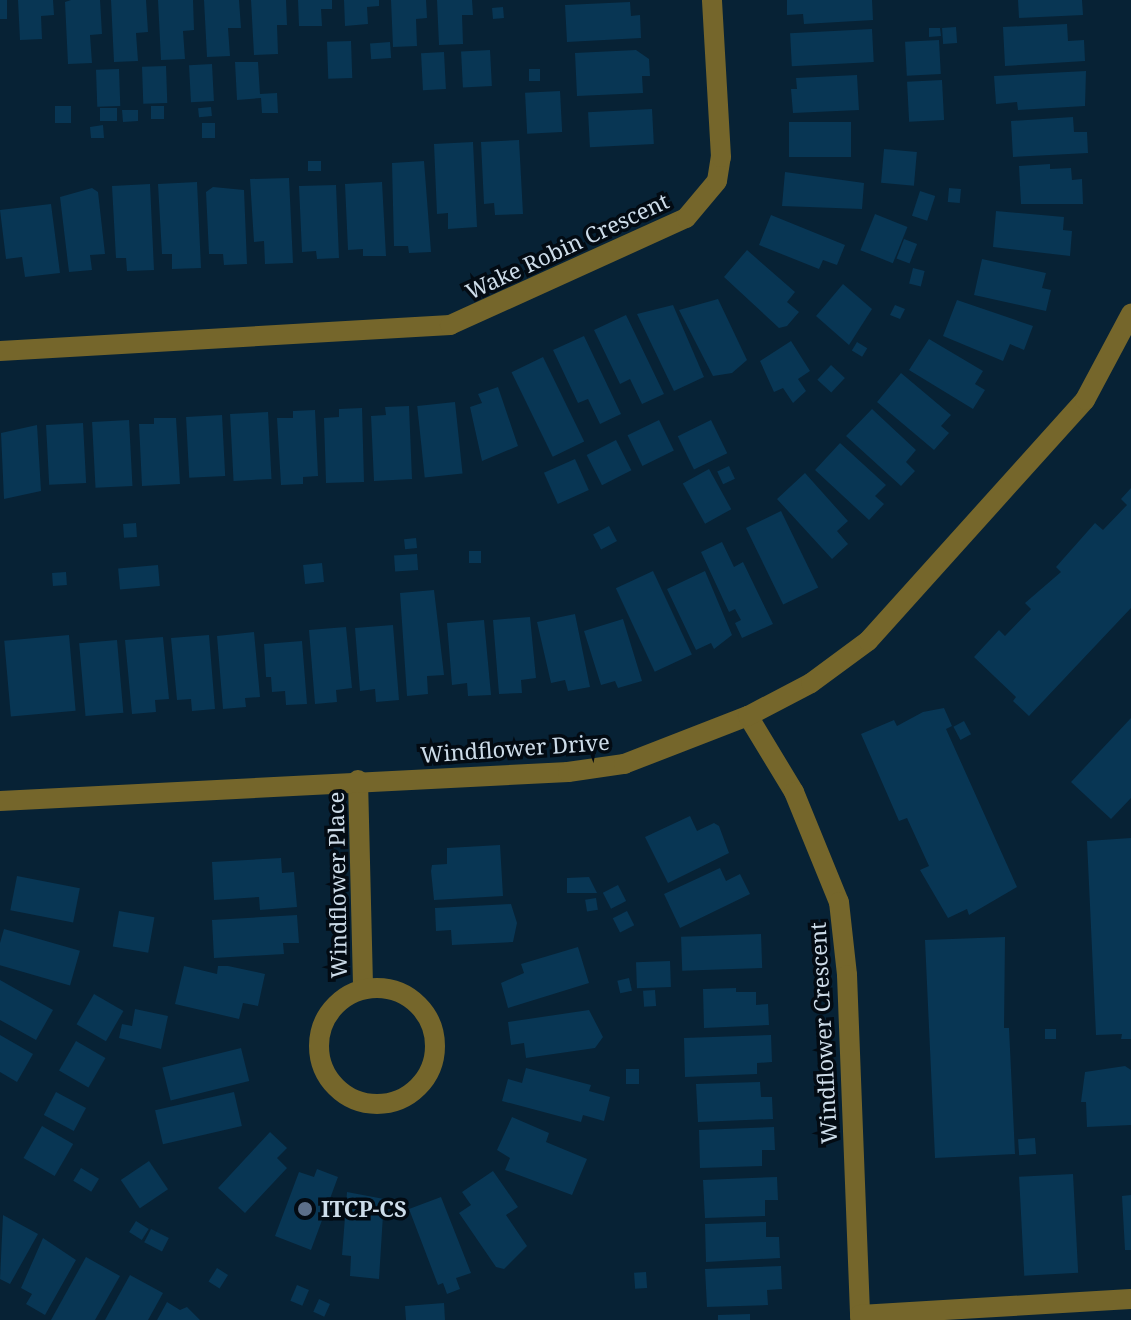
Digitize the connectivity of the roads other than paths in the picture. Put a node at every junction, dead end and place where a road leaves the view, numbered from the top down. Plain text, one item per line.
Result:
1 (712, 0) edge
2 (1131, 314) edge
3 (0, 351) edge
4 (1123, 354) edge
5 (748, 716) junction
6 (358, 780) junction
7 (0, 801) edge
8 (363, 989) junction
9 (1131, 1299) edge
10 (860, 1317) edge

1 - 3 street, Wake Robin Crescent
2 - 4 street, Windflower Drive
4 - 5 street, Windflower Drive
5 - 6 street, Windflower Drive
5 - 10 street, Windflower Crescent
6 - 7 street, Windflower Drive
6 - 8 street, Windflower Place
8 - 8 street, Windflower Place
9 - 10 street

